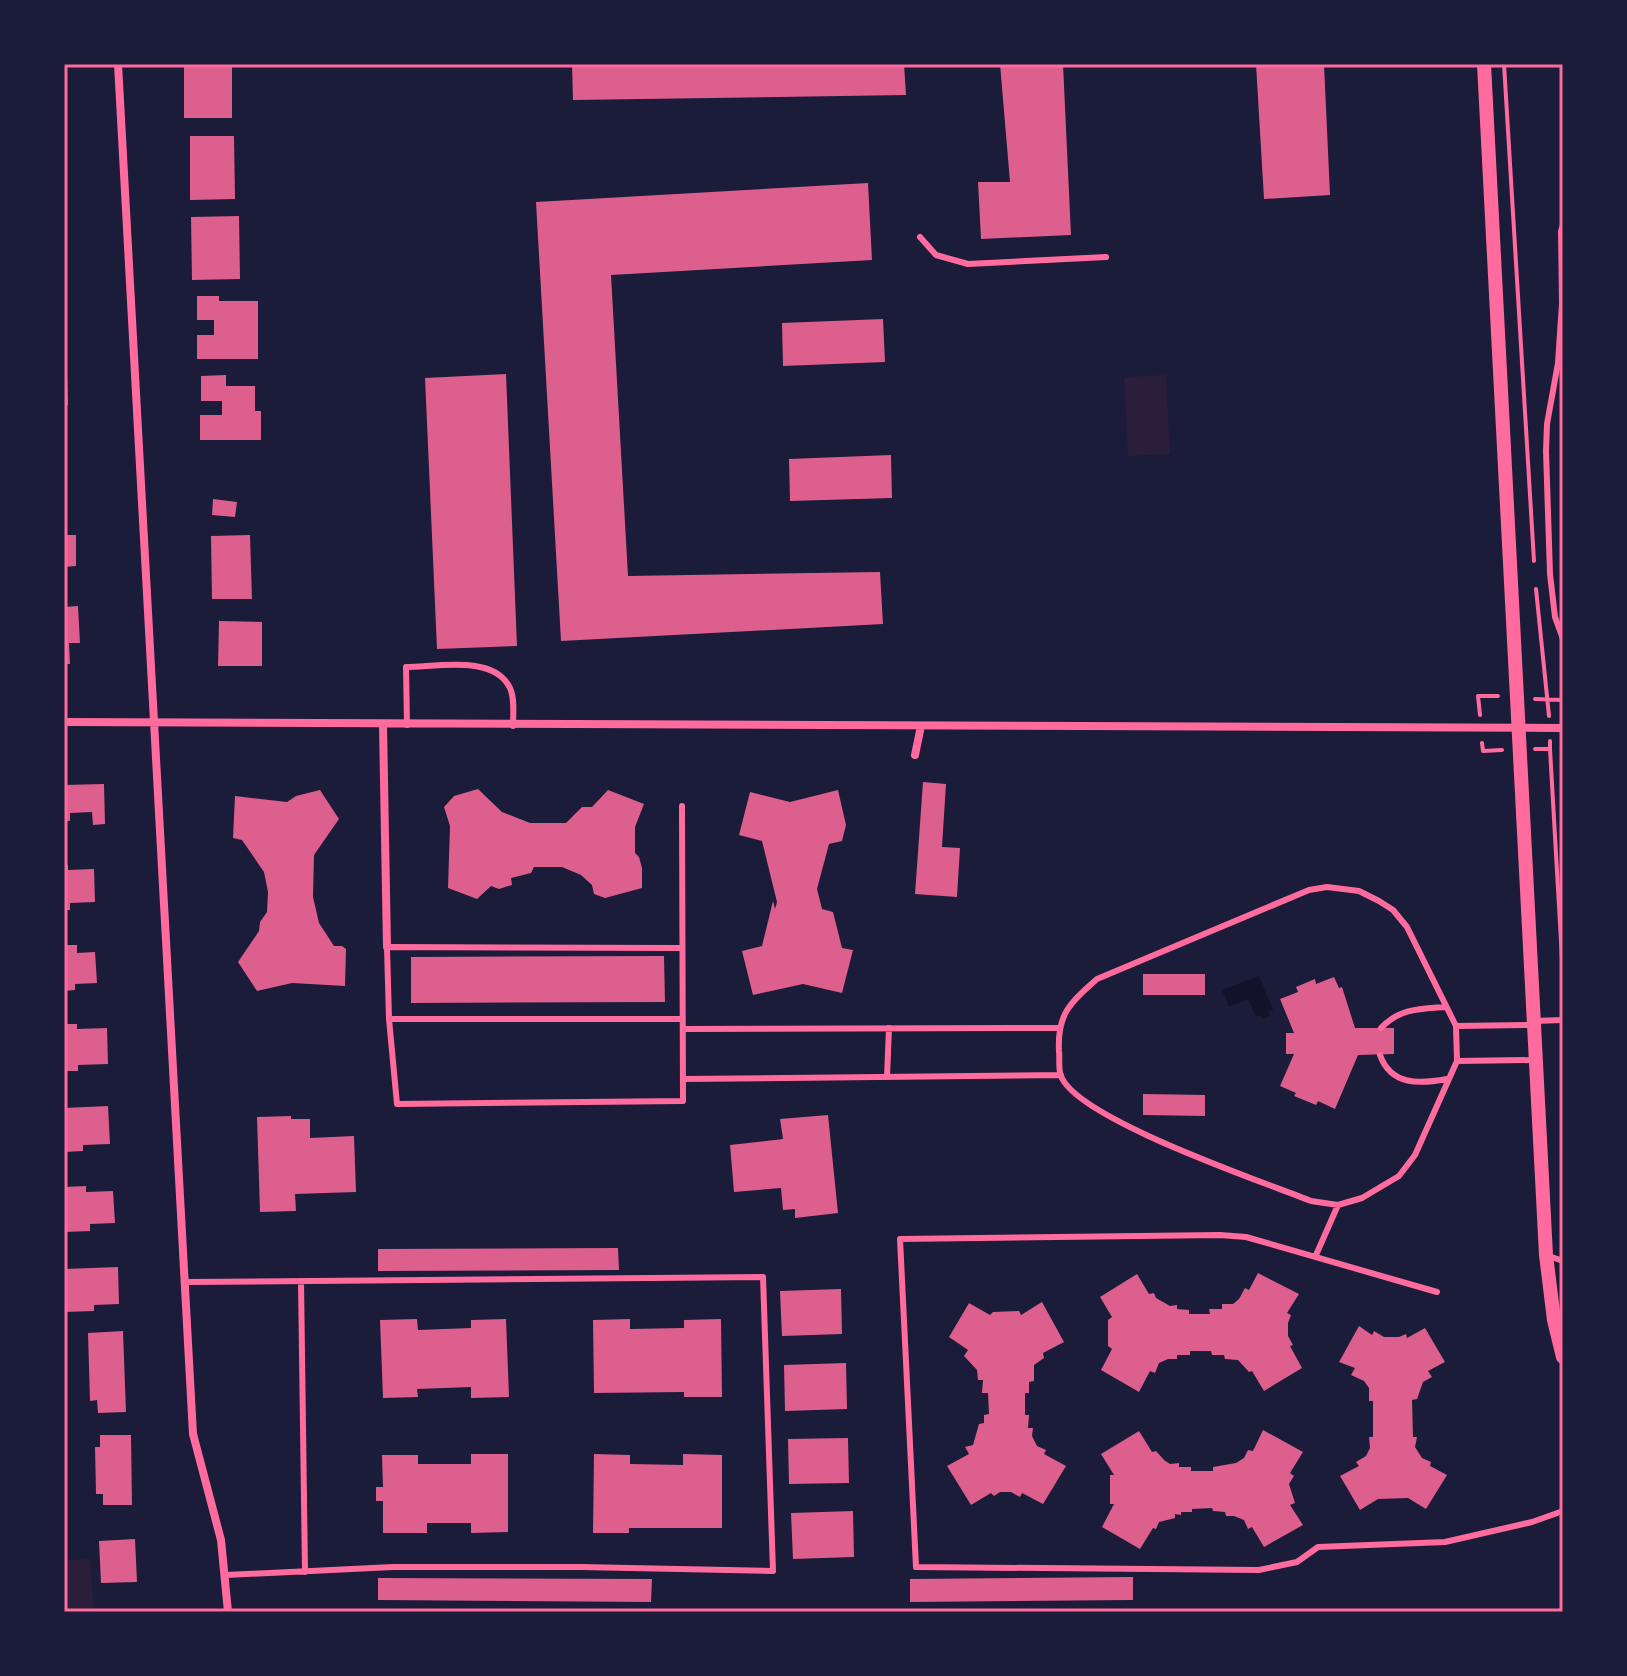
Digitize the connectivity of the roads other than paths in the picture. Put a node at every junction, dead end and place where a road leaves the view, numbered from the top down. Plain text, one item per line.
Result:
1 (118, 64) edge
2 (1484, 64) edge
3 (1563, 225) edge
4 (920, 237) dead end
5 (1106, 257) dead end
6 (1563, 639) edge
7 (64, 722) edge
8 (153, 724) junction
9 (383, 725) junction
10 (407, 725) junction
11 (513, 726) junction
12 (921, 726) junction
13 (1563, 728) edge
14 (1517, 729) junction
15 (915, 755) dead end
16 (682, 806) dead end
17 (387, 947) junction
18 (681, 948) junction
19 (1446, 1007) junction
20 (389, 1019) junction
21 (682, 1019) junction
22 (1563, 1020) edge
23 (1534, 1023) junction
24 (1456, 1026) junction
25 (889, 1028) junction
26 (1058, 1028) junction
27 (1381, 1028) dead end
28 (683, 1029) junction
29 (1380, 1055) dead end
30 (1535, 1060) junction
31 (1457, 1061) junction
32 (1061, 1075) junction
33 (887, 1077) junction
34 (683, 1079) junction
35 (1447, 1079) junction
36 (1338, 1205) junction
37 (1316, 1255) junction
38 (1546, 1255) junction
39 (1563, 1261) edge
40 (301, 1281) junction
41 (185, 1282) junction
42 (1437, 1292) dead end
43 (1563, 1357) edge
44 (1563, 1511) edge
45 (305, 1572) junction
46 (226, 1575) junction
47 (228, 1612) edge

1 - 8 street
2 - 14 street
3 - 6 lane
4 - 5 lane
7 - 8 street
8 - 9 street
8 - 41 street
9 - 10 street
9 - 17 street
10 - 11 street
10 - 11 lane
11 - 12 street
12 - 14 street
12 - 15 street
13 - 14 street
14 - 23 street
16 - 18 lane
17 - 18 lane
17 - 20 lane
18 - 21 lane
19 - 24 lane
19 - 26 lane
19 - 27 lane
20 - 21 lane
20 - 34 lane
21 - 28 lane
22 - 23 lane
23 - 24 lane
23 - 30 street
24 - 31 lane
25 - 26 lane
25 - 28 lane
25 - 33 lane
26 - 32 lane
28 - 34 lane
29 - 35 lane
30 - 31 lane
30 - 38 street
31 - 35 lane
32 - 33 lane
32 - 36 lane
33 - 34 lane
35 - 36 lane
36 - 37 lane
37 - 42 lane
37 - 44 lane
38 - 39 lane
38 - 43 street
40 - 41 lane
40 - 45 lane
40 - 45 lane
41 - 46 street
45 - 46 lane
46 - 47 street

